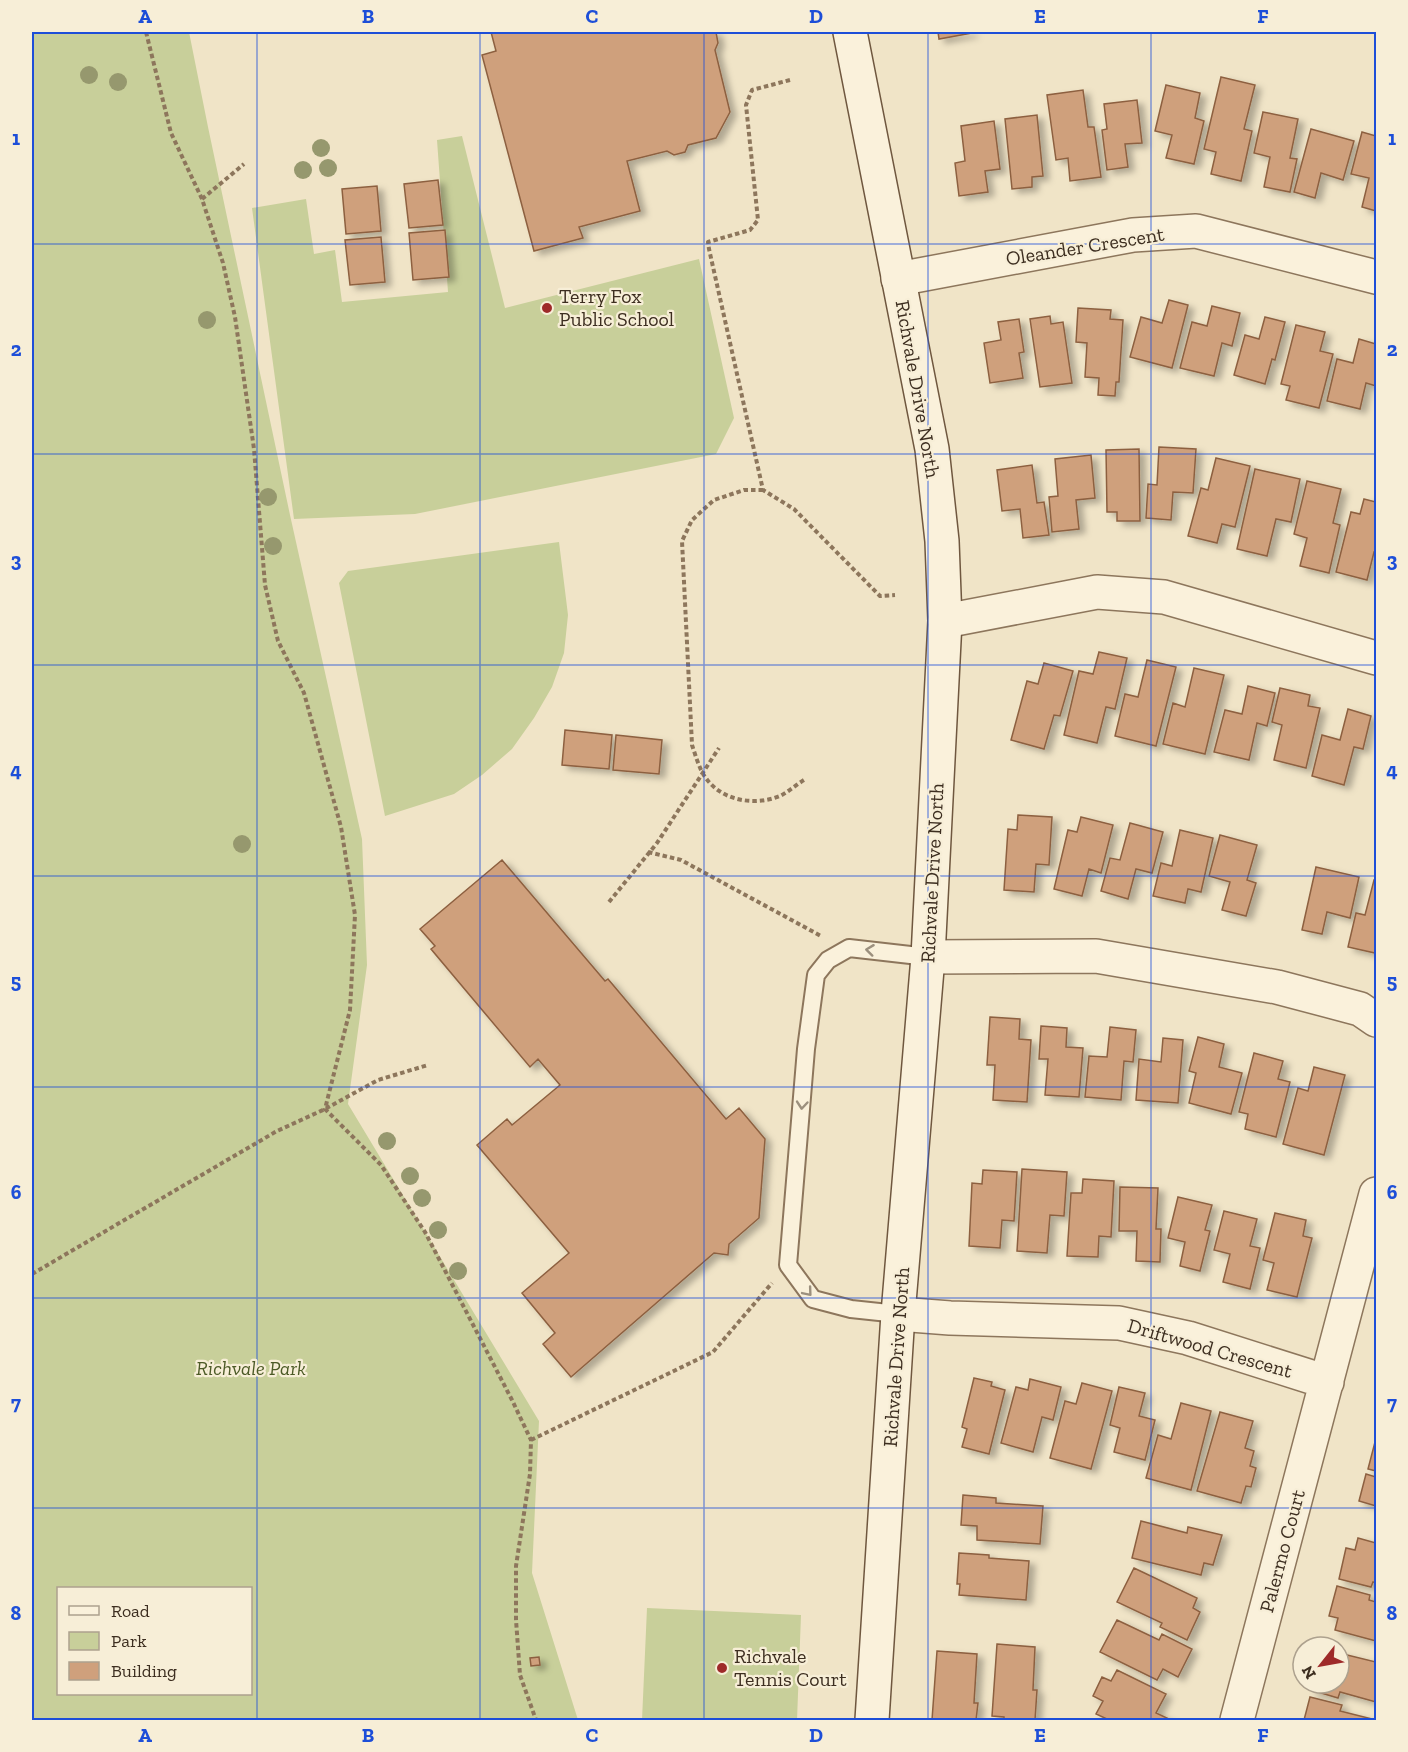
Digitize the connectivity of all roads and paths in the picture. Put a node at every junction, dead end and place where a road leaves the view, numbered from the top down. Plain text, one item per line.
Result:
1 (146, 32) edge
2 (850, 32) edge
3 (790, 80) dead end
4 (244, 164) dead end
5 (202, 199) junction
6 (1377, 277) edge
7 (898, 279) junction
8 (763, 490) junction
9 (895, 595) dead end
10 (945, 621) junction
11 (1377, 658) edge
12 (719, 748) dead end
13 (702, 774) junction
14 (804, 780) dead end
15 (648, 852) junction
16 (609, 902) dead end
17 (821, 936) dead end
18 (928, 957) junction
19 (1377, 1020) edge
20 (428, 1065) dead end
21 (325, 1109) junction
22 (1377, 1194) edge
23 (788, 1265) junction
24 (32, 1274) edge
25 (898, 1314) junction
26 (1327, 1382) junction
27 (531, 1440) junction
28 (536, 1720) edge
29 (872, 1720) edge
30 (1237, 1720) edge

1 - 5 path
2 - 7 street, Richvale Drive North
3 - 8 path
4 - 5 path
5 - 21 path
6 - 7 street, Oleander Crescent
7 - 10 street, Richvale Drive North
8 - 9 path
8 - 13 path
10 - 11 street
10 - 18 street, Richvale Drive North
12 - 13 path
13 - 14 path
13 - 15 path
15 - 16 path
15 - 17 path
18 - 19 street
18 -> 23 lane
18 - 25 street, Richvale Drive North
20 - 21 path
21 - 24 path
21 - 27 path
22 - 26 street
23 -> 25 lane
23 - 27 path
25 - 26 street, Driftwood Crescent
25 - 29 street, Richvale Drive North
26 - 30 street, Palermo Court
27 - 28 path

